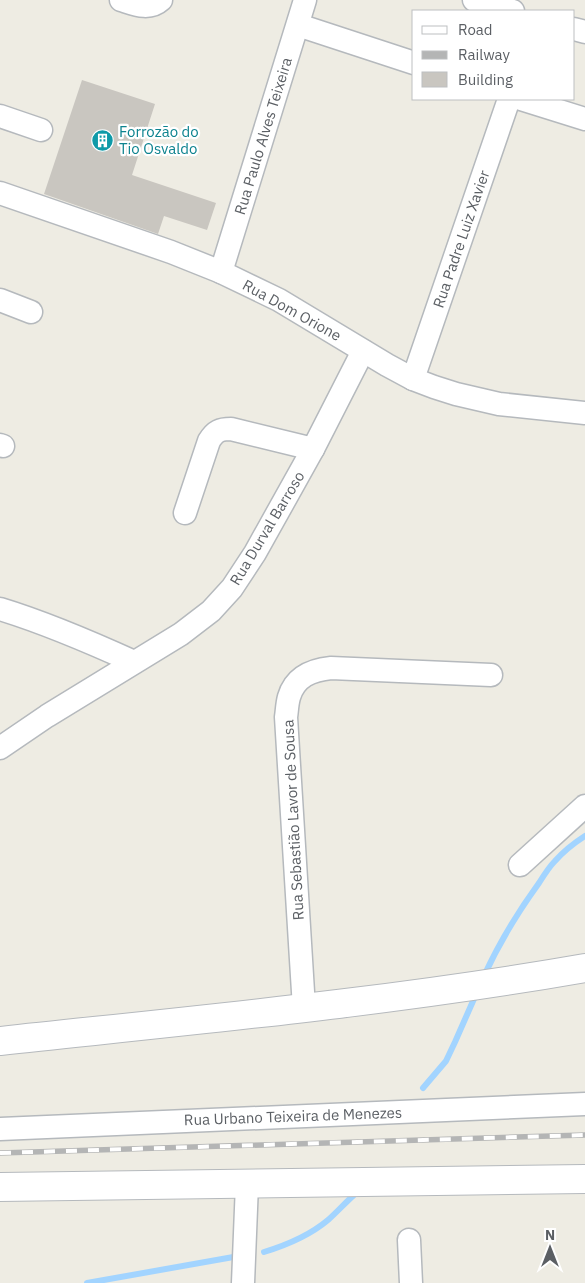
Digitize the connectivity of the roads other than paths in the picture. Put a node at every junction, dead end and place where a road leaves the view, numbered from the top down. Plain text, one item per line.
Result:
1 (121, 0) edge
2 (160, 0) edge
3 (305, 0) edge
4 (474, 0) edge
5 (509, 10) edge
6 (298, 25) junction
7 (412, 62) edge
8 (509, 100) edge
9 (524, 100) edge
10 (0, 116) edge
11 (585, 119) edge
12 (41, 130) dead end
13 (0, 193) edge
14 (221, 272) junction
15 (0, 300) edge
16 (32, 312) dead end
17 (363, 351) junction
18 (413, 379) junction
19 (585, 413) edge
20 (313, 449) junction
21 (185, 513) dead end
22 (0, 609) edge
23 (134, 662) junction
24 (491, 675) dead end
25 (0, 748) edge
26 (585, 806) edge
27 (520, 865) dead end
28 (585, 968) edge
29 (304, 1008) junction
30 (0, 1041) edge
31 (585, 1104) edge
32 (0, 1129) edge
33 (585, 1179) edge
34 (246, 1184) junction
35 (0, 1187) edge
36 (409, 1240) dead end
37 (243, 1283) edge
38 (411, 1283) edge

1 - 2 street
3 - 6 street, Rua Paulo Alves Teixeira
4 - 5 street
6 - 7 street
6 - 14 street, Rua Paulo Alves Teixeira
8 - 18 street, Rua Padre Luiz Xavier
9 - 11 street
10 - 12 street
13 - 14 street, Rua Dom Orione
14 - 17 street, Rua Dom Orione
15 - 16 street
17 - 18 street, Rua Dom Orione
17 - 20 street, Rua Durval Barroso
18 - 19 street, Rua Dom Orione
20 - 21 street
20 - 23 street, Rua Durval Barroso
22 - 23 street
23 - 25 street, Rua Durval Barroso
24 - 29 street, Rua Sebastião Lavor de Sousa
26 - 27 street
28 - 29 street
29 - 30 street
31 - 32 street, Rua Urbano Teixeira de Menezes
33 - 34 street
34 - 35 street
34 - 37 street
36 - 38 street

